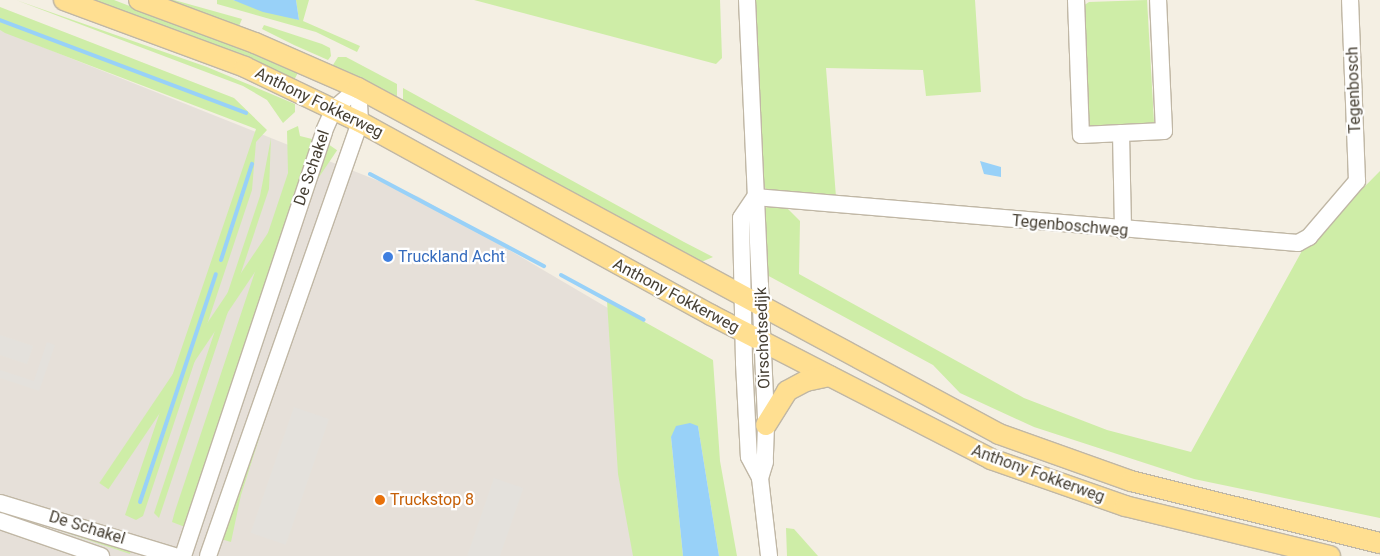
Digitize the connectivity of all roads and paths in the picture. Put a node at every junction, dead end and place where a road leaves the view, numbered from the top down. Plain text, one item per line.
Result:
1 (64, 0) edge
2 (139, 0) edge
3 (747, 0) edge
4 (1076, 0) edge
5 (1158, 0) edge
6 (1350, 0) edge
7 (358, 88) junction
8 (334, 109) junction
9 (360, 122) junction
10 (1121, 133) junction
11 (1358, 181) joint
12 (754, 196) junction
13 (1122, 231) junction
14 (743, 298) junction
15 (762, 308) junction
16 (743, 332) junction
17 (763, 342) junction
18 (829, 376) junction
19 (766, 425) junction
20 (760, 478) junction
21 (0, 503) edge
22 (0, 521) edge
23 (1314, 526) junction
24 (1380, 543) edge
25 (1312, 554) edge
26 (101, 556) edge
27 (174, 556) edge
28 (182, 556) edge
29 (208, 556) edge
30 (769, 556) edge

1 - 8 main road, Anthony Fokkerweg
2 - 7 main road, Anthony Fokkerweg
3 - 12 street, Oirschotsedijk
4 - 10 street
5 - 10 street
6 - 11 street, Tegenbosch
7 - 8 street, De Schakel
7 - 9 street, De Schakel
7 - 14 main road, Anthony Fokkerweg
8 - 9 main road, Anthony Fokkerweg
8 - 28 street, De Schakel
9 - 16 main road, Anthony Fokkerweg
9 - 29 street, De Schakel
10 - 13 street
11 - 13 street, Tegenboschweg
12 - 13 street, Tegenboschweg
12 - 14 street, Oirschotsedijk
12 - 15 street, Oirschotsedijk
14 - 15 main road, Anthony Fokkerweg
14 - 16 street, Oirschotsedijk
15 - 17 street, Oirschotsedijk
15 - 23 main road, Anthony Fokkerweg
16 - 17 main road, Anthony Fokkerweg
16 - 20 street, Oirschotsedijk
17 - 18 main road, Anthony Fokkerweg
17 - 19 street, Oirschotsedijk
18 - 19 main road
18 - 25 main road, Anthony Fokkerweg
19 - 20 street, Oirschotsedijk
20 - 30 street, Oirschotsedijk
21 - 27 street, De Schakel
22 - 26 street, De Schakel
23 - 24 main road, Anthony Fokkerweg
23 - 25 street, Anthony Fokkerweg

